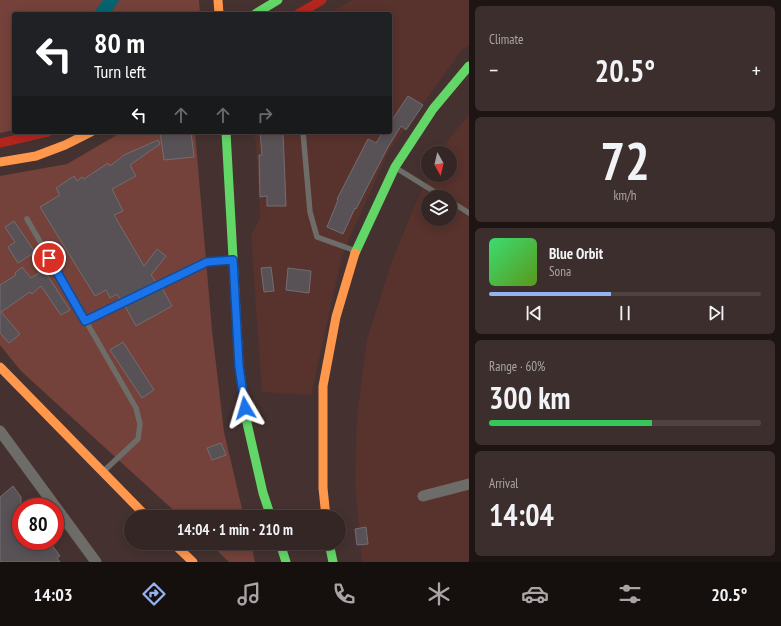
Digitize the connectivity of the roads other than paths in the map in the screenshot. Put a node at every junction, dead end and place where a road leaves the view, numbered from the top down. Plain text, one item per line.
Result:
1 (218, 0) edge
2 (278, 0) edge
3 (322, 0) edge
4 (219, 12) edge
5 (259, 12) edge
6 (301, 12) edge
7 (469, 66) edge
8 (42, 134) edge
9 (87, 134) edge
10 (226, 134) edge
11 (303, 134) edge
12 (0, 143) edge
13 (0, 162) edge
14 (395, 167) junction
15 (432, 190) edge
16 (457, 205) edge
17 (469, 213) edge
18 (27, 219) dead end
19 (356, 251) junction
20 (233, 260) junction
21 (85, 321) junction
22 (0, 367) edge
23 (0, 431) edge
24 (103, 472) junction
25 (469, 484) edge
26 (423, 496) dead end
27 (140, 510) edge
28 (269, 510) edge
29 (325, 510) edge
30 (180, 550) edge
31 (282, 550) edge
32 (330, 550) edge
33 (96, 562) edge
34 (193, 562) edge
35 (286, 562) edge
36 (333, 562) edge

1 - 4 main road
2 - 5 main road
3 - 6 main road
7 - 14 main road
8 - 12 main road
9 - 13 main road
10 - 20 main road
11 - 19 lane
14 - 15 lane
14 - 19 main road
16 - 17 lane
18 - 21 lane
19 - 29 main road
20 - 21 lane
20 - 28 main road
21 - 24 lane
22 - 24 main road
23 - 33 street
24 - 27 main road
25 - 26 street
30 - 34 main road
31 - 35 main road
32 - 36 main road

